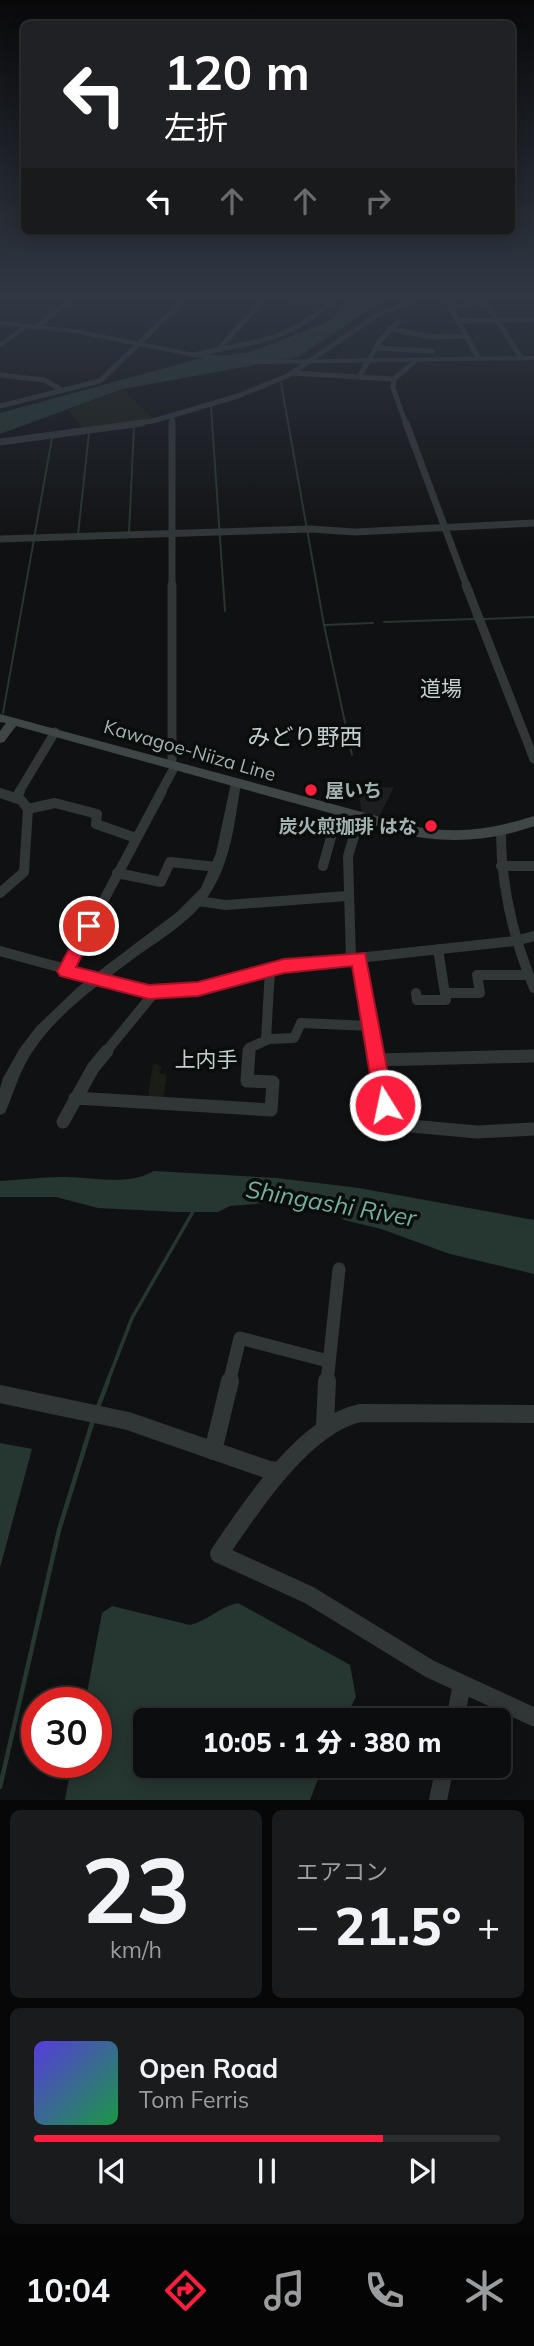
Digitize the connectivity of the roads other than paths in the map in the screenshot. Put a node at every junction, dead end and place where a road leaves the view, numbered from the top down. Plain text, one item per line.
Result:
1 (35, 379) edge
2 (102, 379) edge
3 (277, 379) edge
4 (394, 379) edge
5 (62, 390) junction
6 (0, 406) edge
7 (172, 416) junction
8 (0, 442) edge
9 (534, 523) edge
10 (445, 528) junction
11 (172, 533) junction
12 (0, 539) edge
13 (0, 718) edge
14 (14, 721) junction
15 (54, 732) junction
16 (0, 739) edge
17 (534, 759) edge
18 (173, 765) junction
19 (236, 783) junction
20 (0, 793) edge
21 (16, 798) junction
22 (28, 809) junction
23 (338, 812) junction
24 (360, 817) junction
25 (534, 821) edge
26 (500, 833) junction
27 (136, 838) junction
28 (323, 866) dead end
29 (501, 866) junction
30 (534, 866) edge
31 (217, 867) junction
32 (117, 873) junction
33 (0, 893) edge
34 (347, 896) junction
35 (198, 901) junction
36 (534, 936) edge
37 (515, 940) junction
38 (438, 949) junction
39 (0, 951) edge
40 (355, 958) junction
41 (270, 969) junction
42 (66, 971) junction
43 (528, 975) junction
44 (99, 979) junction
45 (534, 988) edge
46 (154, 993) junction
47 (416, 993) dead end
48 (445, 993) junction
49 (371, 1026) junction
50 (266, 1040) junction
51 (534, 1056) edge
52 (377, 1060) junction
53 (75, 1098) junction
54 (0, 1108) edge
55 (62, 1122) dead end
56 (534, 1129) edge
57 (339, 1269) dead end
58 (328, 1361) junction
59 (0, 1394) edge
60 (534, 1414) edge
61 (325, 1425) junction
62 (213, 1451) junction
63 (280, 1471) junction
64 (462, 1684) junction
65 (457, 1708) edge
66 (534, 1717) edge
67 (443, 1778) edge
68 (439, 1800) edge

1 - 5 street
2 - 5 street
3 - 7 street
4 - 10 street
5 - 6 street
7 - 8 street
7 - 11 street
9 - 10 street
10 - 11 street
10 - 17 street
11 - 12 street
11 - 18 street
13 - 14 main road, Kawagoe-Niiza Line
14 - 15 main road, Kawagoe-Niiza Line
14 - 16 main road
15 - 18 main road, Kawagoe-Niiza Line
15 - 21 street
18 - 19 main road, Kawagoe-Niiza Line
18 - 27 street
19 - 23 main road, Kawagoe-Niiza Line
19 - 31 street
20 - 21 street
21 - 22 street
22 - 27 street
22 - 33 street
23 - 24 main road, Kawagoe-Niiza Line
23 - 28 street
24 - 26 main road, Kawagoe-Niiza Line
24 - 34 street
25 - 26 main road, Kawagoe-Niiza Line
26 - 29 street
27 - 32 street
29 - 30 street
29 - 37 street
31 - 32 street
31 - 35 street
32 - 42 street
34 - 35 street
34 - 40 street
35 - 44 street
36 - 37 street
37 - 38 street
37 - 43 street
38 - 40 street
38 - 48 street
39 - 42 street
40 - 41 street
40 - 49 street
41 - 46 street
41 - 50 street
42 - 44 street
43 - 45 street
43 - 48 street
44 - 46 street
44 - 54 street
46 - 53 street
47 - 48 street
49 - 50 street
49 - 52 street
50 - 53 street
51 - 52 street
52 - 56 street
53 - 55 street
57 - 58 street
58 - 61 street
58 - 62 street
59 - 62 street
60 - 61 street
61 - 63 street
62 - 63 street
63 - 64 street
64 - 65 street
64 - 66 street
67 - 68 street

